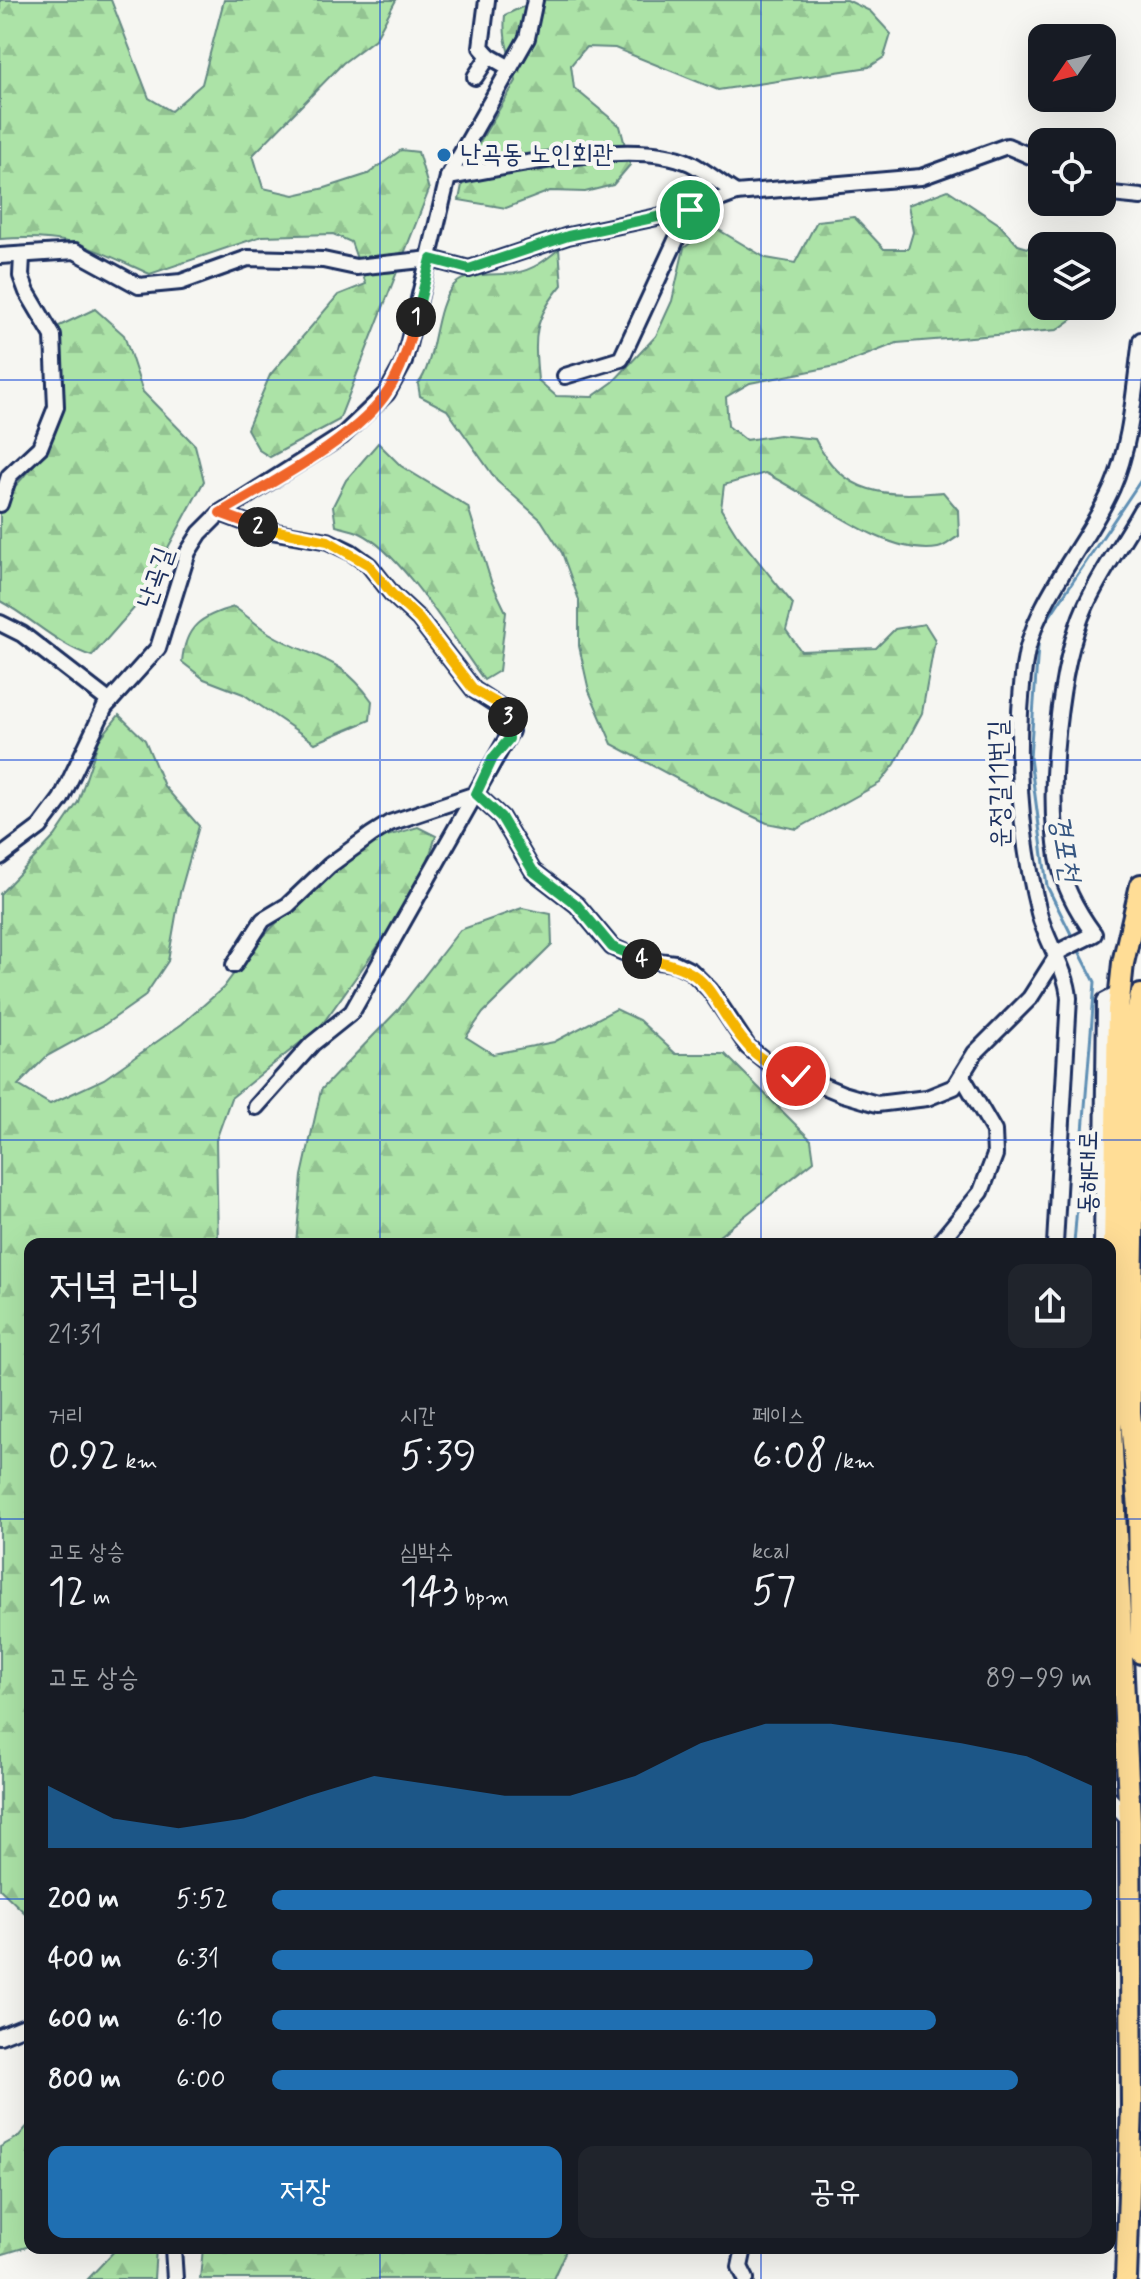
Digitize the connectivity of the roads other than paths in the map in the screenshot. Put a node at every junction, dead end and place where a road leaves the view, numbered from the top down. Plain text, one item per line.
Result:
1 (487, 0) edge
2 (535, 0) edge
3 (489, 56) junction
4 (510, 68) junction
5 (475, 77) dead end
6 (1028, 155) edge
7 (448, 177) junction
8 (736, 193) junction
9 (1116, 194) edge
10 (1141, 197) edge
11 (690, 210) junction
12 (0, 256) edge
13 (22, 256) junction
14 (431, 259) junction
15 (1141, 340) edge
16 (565, 376) dead end
17 (0, 504) edge
18 (1141, 510) edge
19 (220, 513) junction
20 (2, 622) edge
21 (110, 702) junction
22 (476, 794) junction
23 (0, 857) edge
24 (1141, 885) edge
25 (1057, 955) junction
26 (234, 965) dead end
27 (1120, 993) junction
28 (1141, 995) edge
29 (962, 1076) junction
30 (256, 1107) dead end
31 (943, 1238) edge
32 (1055, 1238) edge
33 (1102, 1238) edge
34 (1114, 1238) edge
35 (1136, 1408) edge
36 (1116, 1487) edge
37 (1133, 1653) edge
38 (1116, 1805) edge
39 (1136, 1826) edge
40 (24, 2026) edge
41 (0, 2036) edge
42 (173, 2254) edge
43 (743, 2254) edge
44 (175, 2279) edge
45 (746, 2279) edge
46 (1126, 2279) edge

1 - 3 street
2 - 4 street, 난곡길
3 - 4 street
3 - 5 street
4 - 7 street, 난곡길
6 - 8 street
7 - 8 street
7 - 14 street, 난곡길
8 - 11 street
9 - 10 street
11 - 14 street
11 - 16 street
12 - 13 street
13 - 14 street
13 - 17 street
14 - 19 street, 난곡길
15 - 25 street, 운정길11번길
18 - 25 street
19 - 21 street, 난곡길
19 - 22 street
20 - 21 street
21 - 23 street, 난곡길
22 - 26 street
22 - 29 street
22 - 30 street
24 - 27 highway, 동해대로
25 - 29 street
25 - 32 street, 운정길11번길
27 - 33 street
27 - 34 highway, 동해대로
28 - 35 highway, 동해대로
29 - 31 street
35 - 37 highway, 동해대로
36 - 37 highway, 동해대로
37 - 39 highway
38 - 39 street
39 - 46 highway
40 - 41 street
42 - 44 street
43 - 45 street

